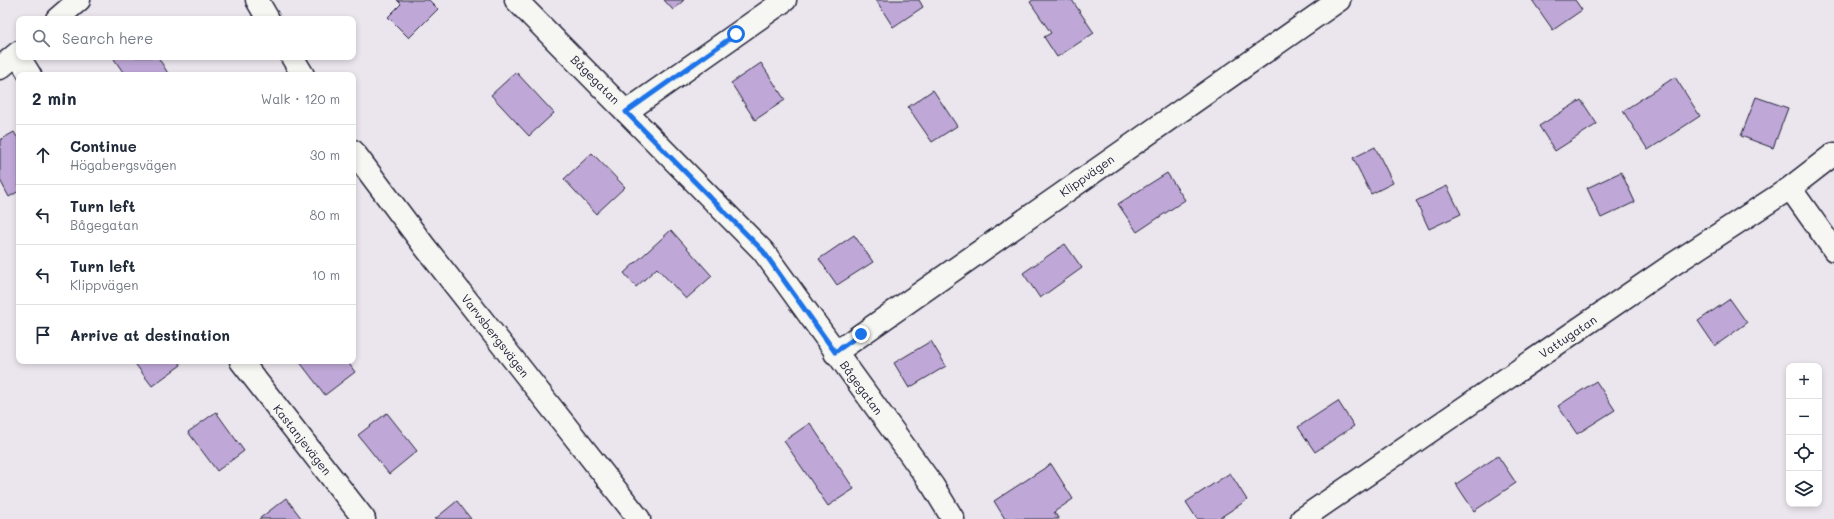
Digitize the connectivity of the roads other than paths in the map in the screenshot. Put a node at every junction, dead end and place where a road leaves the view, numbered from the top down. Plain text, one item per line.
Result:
1 (79, 0) edge
2 (257, 0) edge
3 (516, 0) edge
4 (785, 0) edge
5 (1339, 0) edge
6 (60, 16) edge
7 (266, 16) edge
8 (16, 55) edge
9 (22, 60) edge
10 (294, 60) edge
11 (0, 68) edge
12 (28, 72) edge
13 (301, 72) edge
14 (626, 112) junction
15 (1834, 154) edge
16 (356, 155) edge
17 (1790, 188) junction
18 (1834, 250) edge
19 (835, 352) junction
20 (243, 364) edge
21 (364, 519) edge
22 (639, 519) edge
23 (953, 519) edge
24 (1302, 519) edge

1 - 6 street
2 - 7 street
3 - 14 street, Bågegatan
4 - 14 street
5 - 19 street, Klippvägen
8 - 11 street
9 - 12 street
10 - 13 street
14 - 19 street, Bågegatan
15 - 17 street, Vattugatan
16 - 22 street, Varvsbergsvägen
17 - 18 street
17 - 24 street, Vattugatan
19 - 23 street, Bågegatan
20 - 21 street, Kastanjevägen

